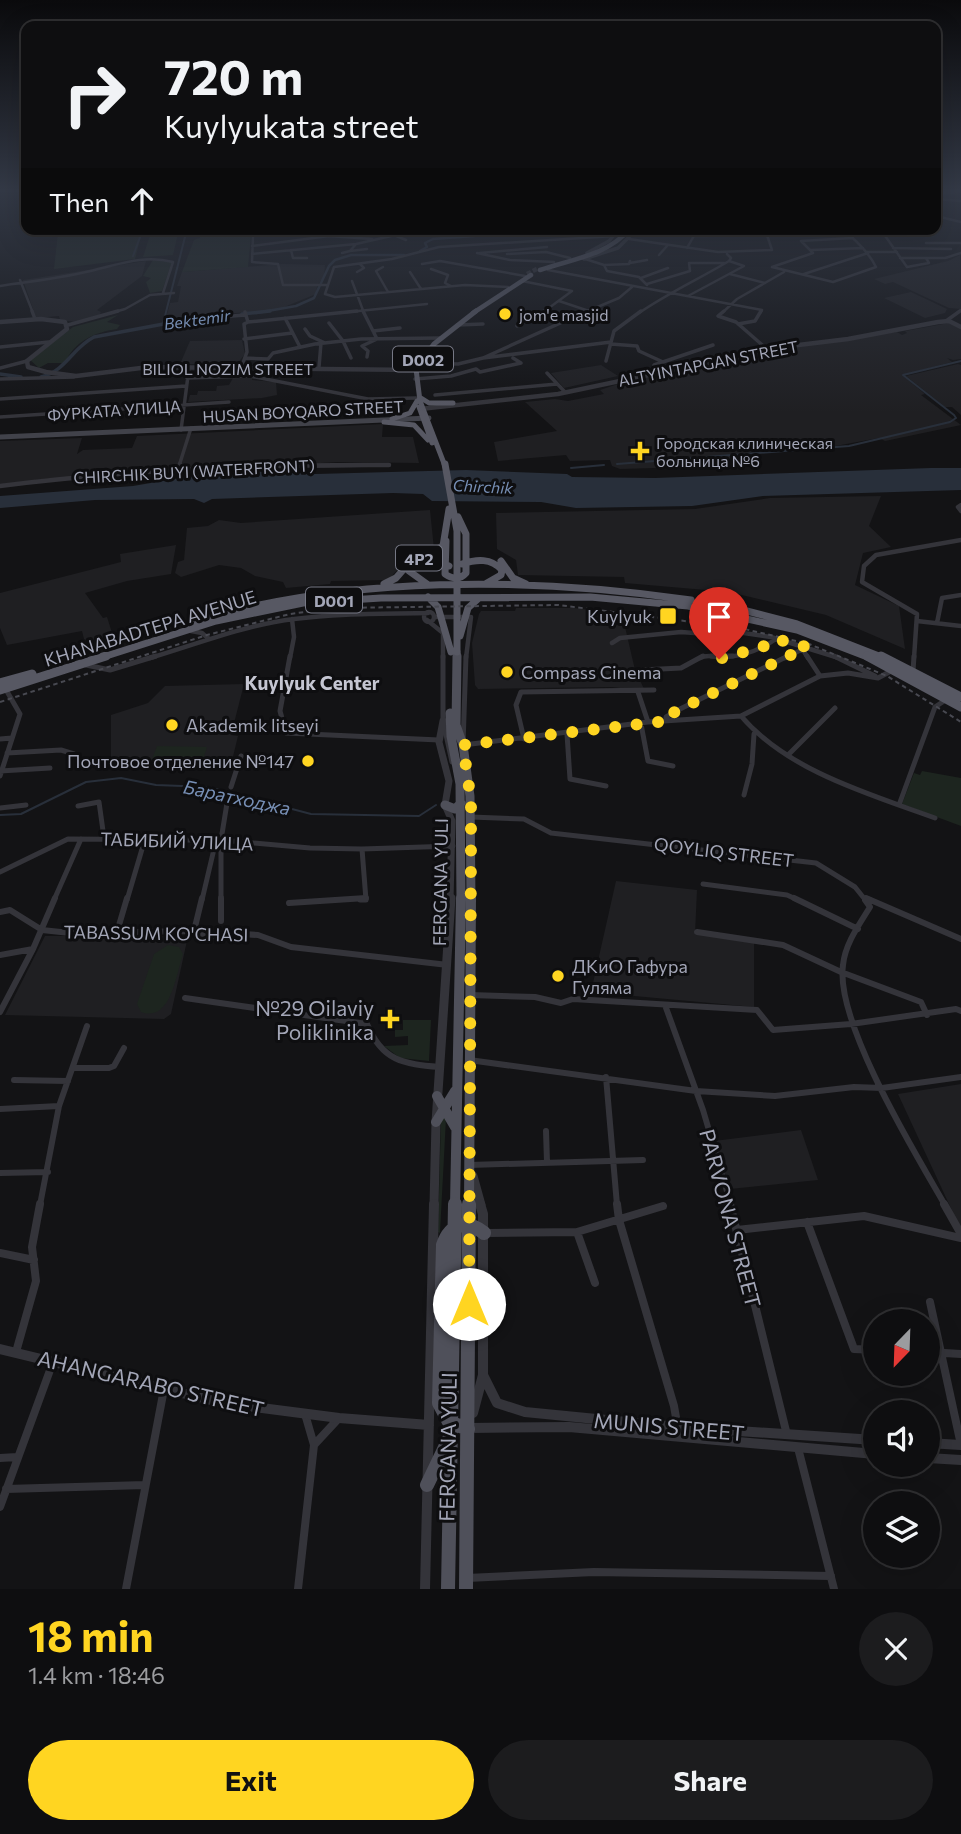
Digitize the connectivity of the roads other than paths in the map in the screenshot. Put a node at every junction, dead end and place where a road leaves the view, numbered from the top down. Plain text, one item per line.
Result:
1 (108, 265) edge
2 (172, 265) edge
3 (278, 265) edge
4 (352, 265) edge
5 (361, 265) edge
6 (462, 265) edge
7 (549, 265) edge
8 (557, 265) edge
9 (604, 265) edge
10 (689, 265) edge
11 (721, 265) edge
12 (741, 265) edge
13 (774, 265) edge
14 (829, 265) edge
15 (875, 265) edge
16 (383, 267) dead end
17 (668, 268) dead end
18 (431, 269) dead end
19 (541, 270) junction
20 (357, 272) dead end
21 (410, 272) dead end
22 (784, 272) dead end
23 (730, 274) junction
24 (802, 274) junction
25 (526, 277) junction
26 (641, 278) junction
27 (20, 281) junction
28 (352, 281) dead end
29 (765, 283) junction
30 (326, 285) junction
31 (647, 285) junction
32 (0, 286) edge
33 (451, 286) junction
34 (632, 287) junction
35 (508, 288) junction
36 (421, 289) junction
37 (388, 292) junction
38 (670, 292) junction
39 (164, 293) junction
40 (174, 293) dead end
41 (355, 295) junction
42 (688, 296) junction
43 (559, 301) junction
44 (427, 304) dead end
45 (732, 304) junction
46 (363, 310) junction
47 (961, 310) edge
48 (589, 311) junction
49 (195, 318) dead end
50 (285, 318) junction
51 (35, 319) junction
52 (946, 321) junction
53 (0, 322) edge
54 (248, 322) junction
55 (329, 323) dead end
56 (483, 324) dead end
57 (738, 324) junction
58 (457, 325) junction
59 (68, 326) junction
60 (517, 326) dead end
61 (961, 327) edge
62 (400, 328) dead end
63 (305, 330) dead end
64 (373, 331) junction
65 (292, 334) junction
66 (440, 338) junction
67 (244, 339) junction
68 (377, 339) junction
69 (343, 341) junction
70 (49, 342) junction
71 (323, 343) junction
72 (611, 343) junction
73 (713, 345) dead end
74 (0, 347) edge
75 (300, 347) junction
76 (768, 350) junction
77 (367, 357) dead end
78 (245, 358) junction
79 (351, 358) dead end
80 (483, 358) junction
81 (513, 358) junction
82 (470, 361) junction
83 (606, 361) dead end
84 (663, 362) junction
85 (420, 363) junction
86 (28, 364) junction
87 (319, 367) junction
88 (0, 368) edge
89 (189, 368) junction
90 (241, 368) junction
91 (476, 369) junction
92 (414, 370) junction
93 (660, 372) junction
94 (547, 373) dead end
95 (74, 377) junction
96 (187, 378) junction
97 (0, 379) edge
98 (415, 379) junction
99 (557, 384) junction
100 (186, 386) junction
101 (565, 392) junction
102 (435, 395) dead end
103 (0, 399) edge
104 (418, 399) junction
105 (229, 402) dead end
106 (453, 403) junction
107 (185, 405) junction
108 (422, 408) junction
109 (0, 417) edge
110 (424, 419) junction
111 (386, 420) junction
112 (181, 429) junction
113 (190, 429) junction
114 (0, 436) edge
115 (432, 445) junction
116 (442, 463) junction
117 (389, 465) dead end
118 (177, 472) junction
119 (0, 486) edge
120 (961, 505) edge
121 (452, 509) junction
122 (961, 511) edge
123 (455, 539) junction
124 (961, 540) edge
125 (455, 571) junction
126 (437, 586) junction
127 (472, 586) junction
128 (541, 586) junction
129 (366, 588) junction
130 (961, 595) edge
131 (436, 597) junction
132 (472, 597) junction
133 (688, 606) junction
134 (245, 613) junction
135 (428, 613) junction
136 (402, 614) junction
137 (435, 617) junction
138 (292, 619) junction
139 (426, 620) junction
140 (216, 621) junction
141 (917, 621) junction
142 (937, 622) junction
143 (961, 626) edge
144 (185, 631) junction
145 (708, 635) junction
146 (443, 636) junction
147 (467, 636) junction
148 (208, 638) junction
149 (776, 639) junction
150 (612, 643) dead end
151 (805, 648) junction
152 (454, 652) junction
153 (719, 659) junction
154 (82, 664) junction
155 (641, 670) dead end
156 (893, 670) junction
157 (913, 671) junction
158 (820, 676) junction
159 (878, 678) junction
160 (938, 684) junction
161 (2, 687) edge
162 (654, 690) dead end
163 (961, 690) edge
164 (638, 692) junction
165 (961, 698) edge
166 (948, 699) junction
167 (961, 706) edge
168 (835, 708) dead end
169 (741, 716) junction
170 (443, 721) junction
171 (666, 721) junction
172 (644, 723) junction
173 (567, 734) junction
174 (754, 734) junction
175 (12, 738) junction
176 (0, 739) edge
177 (524, 739) junction
178 (439, 740) junction
179 (463, 745) junction
180 (7, 753) junction
181 (74, 754) dead end
182 (789, 754) junction
183 (241, 756) dead end
184 (673, 766) dead end
185 (50, 768) dead end
186 (0, 773) edge
187 (460, 784) junction
188 (606, 786) dead end
189 (231, 787) dead end
190 (744, 794) dead end
191 (228, 797) dead end
192 (461, 803) junction
193 (26, 804) dead end
194 (445, 805) junction
195 (899, 805) junction
196 (78, 806) dead end
197 (0, 808) edge
198 (471, 817) junction
199 (935, 818) dead end
200 (104, 838) junction
201 (81, 839) junction
202 (145, 839) junction
203 (221, 840) junction
204 (453, 845) junction
205 (362, 849) junction
206 (0, 872) edge
207 (703, 884) dead end
208 (863, 897) junction
209 (289, 903) dead end
210 (0, 912) edge
211 (221, 921) dead end
212 (858, 929) junction
213 (43, 930) junction
214 (194, 931) junction
215 (117, 932) junction
216 (697, 932) dead end
217 (961, 939) edge
218 (33, 949) junction
219 (0, 955) edge
220 (448, 965) junction
221 (841, 972) junction
222 (470, 995) junction
223 (185, 998) dead end
224 (665, 1004) junction
225 (961, 1011) edge
226 (0, 1012) edge
227 (927, 1015) junction
228 (851, 1024) junction
229 (87, 1026) dead end
230 (124, 1048) dead end
231 (470, 1060) junction
232 (440, 1067) junction
233 (73, 1068) junction
234 (606, 1077) junction
235 (961, 1077) edge
236 (14, 1080) dead end
237 (68, 1081) junction
238 (882, 1088) junction
239 (456, 1089) junction
240 (696, 1091) junction
241 (437, 1096) junction
242 (59, 1106) junction
243 (443, 1108) junction
244 (0, 1110) edge
245 (436, 1122) junction
246 (455, 1127) junction
247 (546, 1131) dead end
248 (643, 1160) dead end
249 (612, 1161) junction
250 (547, 1162) junction
251 (469, 1165) junction
252 (48, 1172) junction
253 (0, 1173) edge
254 (663, 1206) dead end
255 (619, 1220) junction
256 (807, 1222) junction
257 (462, 1225) junction
258 (737, 1230) junction
259 (577, 1232) junction
260 (484, 1233) junction
261 (961, 1236) edge
262 (0, 1253) edge
263 (34, 1260) junction
264 (595, 1283) dead end
265 (930, 1302) dead end
266 (0, 1349) edge
267 (863, 1349) edge
268 (15, 1353) junction
269 (941, 1353) junction
270 (961, 1353) edge
271 (53, 1361) junction
272 (483, 1375) junction
273 (164, 1389) junction
274 (434, 1403) junction
275 (305, 1414) junction
276 (339, 1418) junction
277 (429, 1425) junction
278 (468, 1429) junction
279 (451, 1430) junction
280 (678, 1432) junction
281 (787, 1436) junction
282 (863, 1439) edge
283 (940, 1444) edge
284 (314, 1445) junction
285 (961, 1445) edge
286 (798, 1448) junction
287 (863, 1453) edge
288 (17, 1457) junction
289 (0, 1458) edge
290 (940, 1459) edge
291 (961, 1461) edge
292 (145, 1485) junction
293 (428, 1485) junction
294 (6, 1489) junction
295 (0, 1507) edge
296 (831, 1576) junction
297 (467, 1584) edge
298 (126, 1589) edge
299 (298, 1589) edge
300 (425, 1589) edge
301 (448, 1589) edge
302 (834, 1589) edge

1 - 27 street
2 - 39 street
3 - 30 street
4 - 30 street
5 - 20 street
6 - 25 street
7 - 19 highway
8 - 19 highway
9 - 26 street
10 - 31 street
11 - 38 street
12 - 23 street
13 - 24 street
14 - 24 street
15 - 24 street
16 - 37 street
17 - 26 street
18 - 33 street
19 - 34 street
21 - 36 street
22 - 29 street
23 - 29 street
23 - 42 street
25 - 35 highway, D002
25 - 43 street
25 - 58 highway, D002
26 - 31 street
27 - 32 street
27 - 51 street
28 - 41 street
29 - 45 street
30 - 41 street
31 - 34 street
31 - 38 street
33 - 35 street
33 - 36 street
34 - 48 street
35 - 66 highway, D002
36 - 37 street
37 - 41 street
38 - 42 street
38 - 72 street
39 - 40 street
39 - 59 street
41 - 46 street
42 - 45 street
43 - 48 street
43 - 60 street
44 - 46 street
45 - 57 street
45 - 57 street
46 - 50 street
46 - 64 street
47 - 52 street
48 - 80 street
49 - 54 street
50 - 54 street
50 - 65 street
51 - 53 street
51 - 59 street
52 - 61 street
52 - 76 street, ALTYINTAPGAN STREET
54 - 67 street
55 - 69 street
56 - 58 street
57 - 76 street
58 - 85 highway, D002
59 - 70 street
62 - 64 street
63 - 71 street
64 - 68 street
65 - 67 street
65 - 75 street
66 - 68 street
66 - 92 highway, D002
67 - 78 street
68 - 69 street
68 - 77 street
69 - 71 street
69 - 79 street
70 - 74 street
70 - 86 street
71 - 75 street
71 - 87 street
72 - 81 street
72 - 83 street
72 - 84 street
73 - 84 street
75 - 78 street
76 - 93 street, ALTYINTAPGAN STREET
78 - 90 street
80 - 81 street
80 - 82 street
81 - 91 street
82 - 85 street
82 - 91 street
84 - 93 street
85 - 92 highway, D002
86 - 88 street
86 - 95 street
87 - 90 street, BILIOL NOZIM STREET
87 - 92 street, BILIOL NOZIM STREET
89 - 90 street, BILIOL NOZIM STREET
89 - 95 street, BILIOL NOZIM STREET
89 - 96 street
91 - 98 street
92 - 98 highway, D002
92 - 104 highway, D002
93 - 101 street, ALTYINTAPGAN STREET
94 - 99 street
95 - 97 street, BILIOL NOZIM STREET
96 - 100 street
96 - 104 street
98 - 104 highway, D002
99 - 101 street
99 - 102 street
100 - 103 street
100 - 107 street
101 - 106 street, ALTYINTAPGAN STREET
104 - 106 highway
104 - 108 highway, D002
104 - 111 highway
105 - 107 street, ФУРКАТА УЛИЦА
106 - 108 street, ALTYINTAPGAN STREET
106 - 110 highway
107 - 109 street, ФУРКАТА УЛИЦА
107 - 112 street
108 - 110 highway, D002
110 - 111 main road, HUSAN BOYQARO STREET
110 - 115 highway, D002
110 - 116 highway, D002
111 - 113 main road, HUSAN BOYQARO STREET
111 - 115 highway
112 - 113 main road, HUSAN BOYQARO STREET
112 - 114 main road, HUSAN BOYQARO STREET
113 - 118 street
115 - 116 highway, D002
116 - 121 highway, D002
117 - 118 street, CHIRCHIK BUYI (WATERFRONT)
118 - 119 street, CHIRCHIK BUYI (WATERFRONT)
120 - 122 street
121 - 123 highway, 4P2
121 - 123 highway, 4P2
123 - 123 highway
123 - 125 highway, FERGANA YULI
123 - 128 highway, 4P2
123 - 129 highway, 4P2
124 - 141 street
125 - 126 highway
125 - 127 highway
125 - 152 highway, FERGANA YULI
126 - 127 highway, KHANABADTEPA AVENUE / D001
126 - 129 highway, KHANABADTEPA AVENUE / D001
126 - 131 highway
127 - 128 highway, KHANABADTEPA AVENUE / D001
127 - 132 highway
128 - 157 highway, KHANABADTEPA AVENUE / D001
129 - 161 highway, KHANABADTEPA AVENUE / D001
130 - 142 street
131 - 132 highway, KHANABADTEPA AVENUE / D001
131 - 134 highway, KHANABADTEPA AVENUE / D001
132 - 133 highway, KHANABADTEPA AVENUE / D001
133 - 152 highway
133 - 156 highway, KHANABADTEPA AVENUE / D001
134 - 140 highway, KHANABADTEPA AVENUE / D001
134 - 152 highway
135 - 136 street
135 - 137 street
135 - 139 street
136 - 138 street
136 - 139 street
137 - 139 street
137 - 147 street
138 - 148 street
138 - 178 street
139 - 146 street
140 - 144 highway, KHANABADTEPA AVENUE / D001
140 - 148 street
141 - 142 street
141 - 157 street
142 - 143 street
144 - 148 street
144 - 154 highway, KHANABADTEPA AVENUE / D001
145 - 149 street
145 - 150 street
145 - 153 street
146 - 147 street
146 - 170 street
147 - 179 street
148 - 154 street
149 - 151 street
149 - 153 street
151 - 158 street
151 - 159 street
151 - 171 street
152 - 179 main road, FERGANA YULI
152 - 187 main road, FERGANA YULI
153 - 155 street
154 - 161 highway, KHANABADTEPA AVENUE / D001
156 - 159 street
156 - 166 highway, KHANABADTEPA AVENUE / D001
157 - 160 highway, KHANABADTEPA AVENUE / D001
158 - 159 street
158 - 169 street
160 - 163 main road
160 - 165 highway, KHANABADTEPA AVENUE / D001
161 - 175 street
162 - 164 street
164 - 172 street
164 - 177 street
165 - 166 main road
166 - 167 highway, KHANABADTEPA AVENUE / D001
166 - 195 street
168 - 182 street
169 - 171 street
169 - 174 street
170 - 178 street
170 - 187 street
171 - 172 street
172 - 173 street
172 - 184 street
173 - 177 street
173 - 188 street
174 - 182 street
174 - 190 street
175 - 176 street
175 - 180 street
177 - 179 street
178 - 194 street
179 - 198 main road, FERGANA YULI
180 - 181 street
180 - 186 street
182 - 195 street
183 - 189 street
185 - 186 street
187 - 192 main road, FERGANA YULI
191 - 203 street
192 - 194 main road
192 - 239 main road, FERGANA YULI
193 - 197 street
194 - 204 street
195 - 199 street
196 - 200 street
198 - 208 street, QOYLIQ STREET
198 - 222 main road, FERGANA YULI
200 - 201 street, ТАБИБИЙ УЛИЦА
200 - 202 street, ТАБИБИЙ УЛИЦА
201 - 206 street, ТАБИБИЙ УЛИЦА
201 - 213 street
202 - 203 street, ТАБИБИЙ УЛИЦА
202 - 215 street
203 - 205 street, ТАБИБИЙ УЛИЦА
203 - 211 street
203 - 214 street
204 - 205 street, ТАБИБИЙ УЛИЦА
204 - 220 street
205 - 209 street
207 - 212 street
208 - 212 street
208 - 217 street, QOYLIQ STREET
210 - 213 street
212 - 221 street
213 - 215 street, TABASSUM KO'CHASI
213 - 218 street, TABASSUM KO'CHASI
214 - 215 street, TABASSUM KO'CHASI
214 - 220 street, TABASSUM KO'CHASI
216 - 221 street
218 - 219 street
218 - 226 street, TABASSUM KO'CHASI
220 - 232 street
221 - 227 street
221 - 228 street
222 - 224 street
222 - 231 main road, FERGANA YULI
223 - 232 street
224 - 228 street
224 - 240 street, PARVONA STREET
225 - 227 street
227 - 228 street
228 - 238 street
229 - 233 street
230 - 233 street
231 - 234 street
231 - 251 main road, FERGANA YULI
232 - 241 street
233 - 237 street
234 - 240 street
234 - 249 street
235 - 238 street
236 - 237 street
237 - 242 street
238 - 240 street
238 - 261 street
239 - 243 main road
239 - 246 main road, FERGANA YULI
240 - 258 street, PARVONA STREET
241 - 243 main road
241 - 245 street
242 - 244 street
242 - 252 street
243 - 245 main road
243 - 246 main road
245 - 274 street
246 - 257 main road, FERGANA YULI
247 - 250 street
248 - 249 street
249 - 250 street
249 - 255 street
250 - 251 street
251 - 257 main road, FERGANA YULI
251 - 260 street
252 - 253 street
252 - 263 street
254 - 255 street
255 - 259 street
255 - 280 street
256 - 258 street
256 - 261 street
256 - 267 street
257 - 260 main road
257 - 274 main road
257 - 278 main road, FERGANA YULI
257 - 279 main road, FERGANA YULI
258 - 281 street, PARVONA STREET
259 - 260 street
259 - 264 street
260 - 272 street
262 - 263 street
263 - 268 street
265 - 269 street
266 - 268 street, AHANGARABO STREET
268 - 271 street, AHANGARABO STREET
269 - 270 street
269 - 285 street
271 - 273 street, AHANGARABO STREET
271 - 288 street
272 - 278 street
272 - 280 street, MUNIS STREET
273 - 275 street, AHANGARABO STREET
273 - 292 street
274 - 277 street
274 - 279 main road
275 - 276 street, AHANGARABO STREET
275 - 284 street
276 - 277 street, AHANGARABO STREET
276 - 284 street
277 - 293 street
278 - 279 main road
278 - 280 street, MUNIS STREET
278 - 297 main road, FERGANA YULI
279 - 293 main road
279 - 301 main road, FERGANA YULI
280 - 281 street, MUNIS STREET
280 - 286 street, MUNIS STREET
281 - 282 street, MUNIS STREET
283 - 285 street
284 - 299 street
286 - 287 street, MUNIS STREET
286 - 296 street
288 - 289 street
288 - 294 street
290 - 291 street
292 - 294 street
292 - 298 street
293 - 300 street
294 - 295 street
296 - 297 street
296 - 302 street

